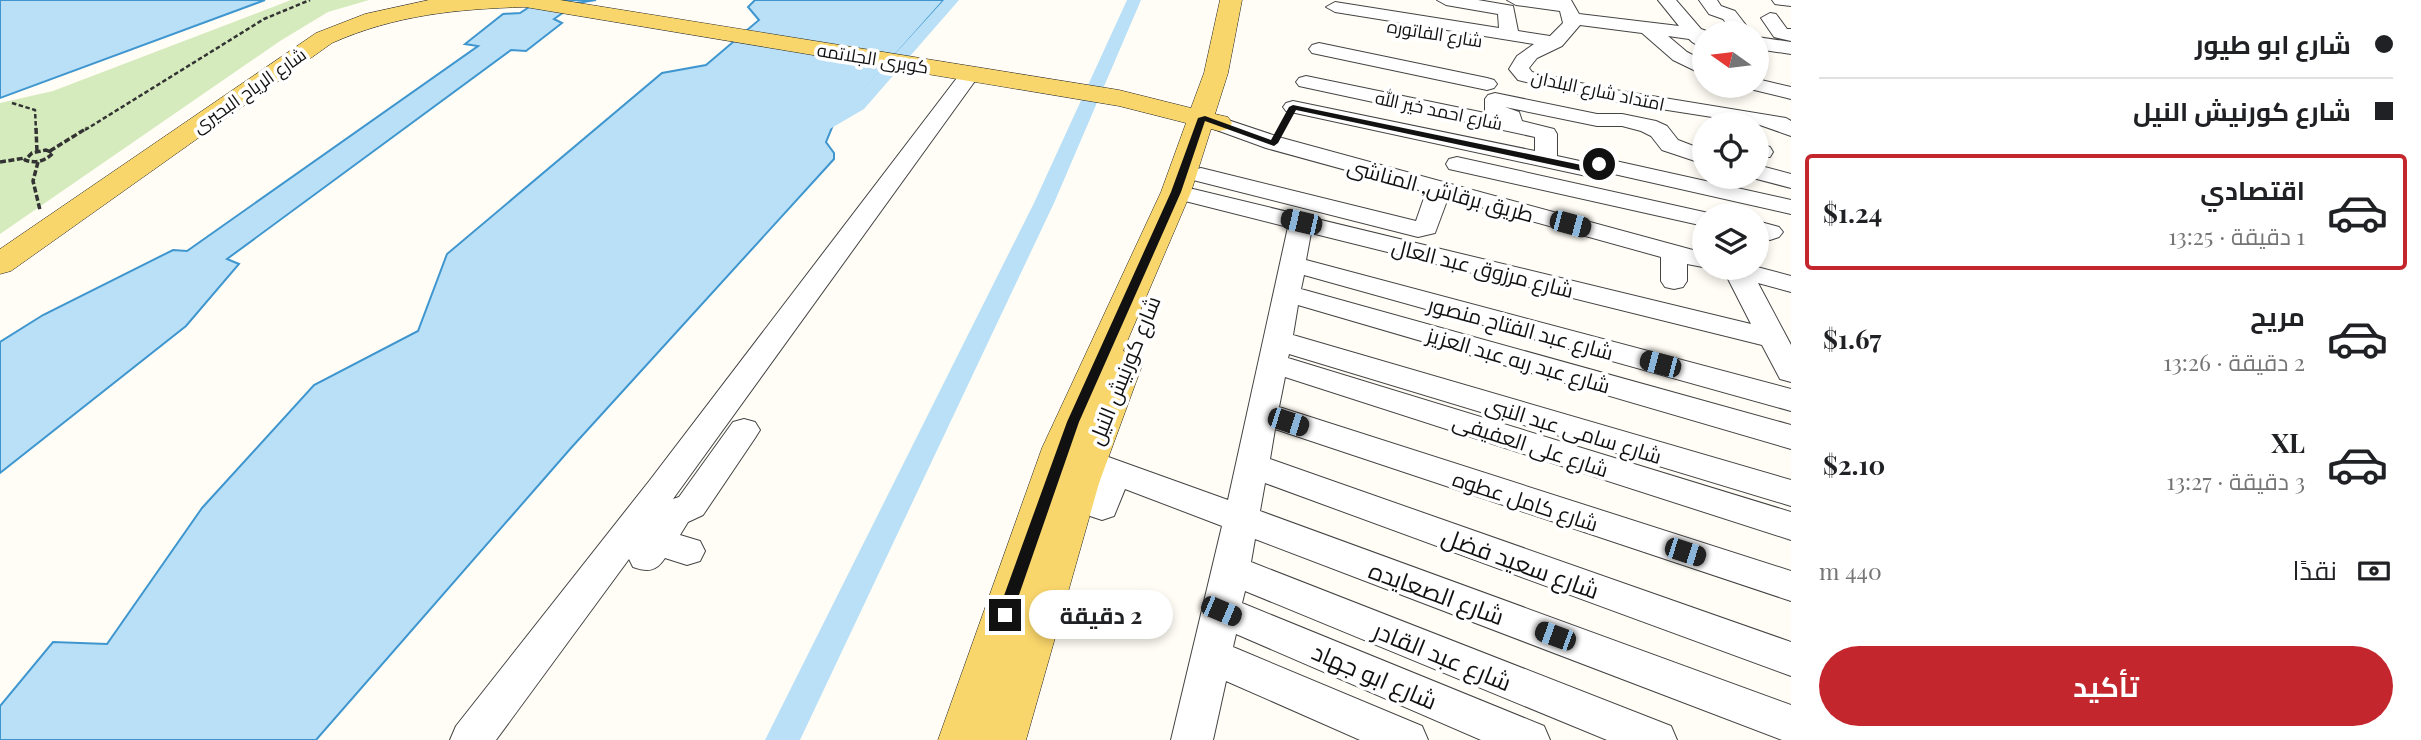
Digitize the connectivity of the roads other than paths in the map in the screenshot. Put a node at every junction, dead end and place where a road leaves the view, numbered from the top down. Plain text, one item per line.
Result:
1 (404, 0) edge
2 (1231, 0) edge
3 (1243, 0) edge
4 (1667, 0) edge
5 (1734, 0) edge
6 (1781, 0) edge
7 (526, 1) edge
8 (1711, 5) edge
9 (1389, 7) edge
10 (1512, 7) edge
11 (1628, 9) dead end
12 (1445, 12) edge
13 (1568, 12) edge
14 (1786, 20) edge
15 (1736, 21) edge
16 (1743, 21) edge
17 (1329, 22) edge
18 (1645, 27) junction
19 (1692, 28) edge
20 (1509, 34) junction
21 (1692, 36) edge
22 (1379, 44) dead end
23 (1546, 45) junction
24 (1769, 45) edge
25 (1791, 48) edge
26 (1692, 62) edge
27 (1387, 64) junction
28 (1769, 70) edge
29 (1783, 72) dead end
30 (970, 74) junction
31 (1487, 84) dead end
32 (1603, 94) junction
33 (1299, 96) junction
34 (1769, 96) edge
35 (1376, 97) junction
36 (1712, 112) edge
37 (1790, 114) edge
38 (1769, 115) edge
39 (1211, 120) junction
40 (1611, 121) junction
41 (1515, 136) junction
42 (1390, 140) dead end
43 (1274, 143) junction
44 (1692, 153) edge
45 (1546, 160) junction
46 (1457, 164) dead end
47 (1769, 165) edge
48 (1791, 181) edge
49 (1197, 186) junction
50 (1440, 188) junction
51 (1730, 199) edge
52 (1791, 207) edge
53 (1692, 216) edge
54 (1163, 244) junction
55 (0, 251) edge
56 (1295, 253) junction
57 (1674, 253) junction
58 (1692, 258) edge
59 (0, 264) edge
60 (1769, 278) edge
61 (1740, 280) edge
62 (1674, 281) dead end
63 (1791, 285) edge
64 (1274, 351) junction
65 (1782, 357) edge
66 (1791, 400) edge
67 (1262, 413) junction
68 (744, 430) dead end
69 (1791, 437) edge
70 (1093, 446) junction
71 (1251, 465) junction
72 (662, 489) junction
73 (1791, 493) edge
74 (697, 498) junction
75 (1102, 507) dead end
76 (1241, 519) junction
77 (1791, 526) edge
78 (654, 547) junction
79 (1231, 570) junction
80 (1791, 586) edge
81 (1221, 611) junction
82 (1211, 656) junction
83 (1791, 659) edge
84 (1791, 724) edge
85 (471, 740) edge
86 (964, 740) edge
87 (1000, 740) edge
88 (1192, 740) edge
89 (1407, 740) edge
90 (1529, 740) edge
91 (1656, 740) edge

1 - 55 main road, شارع الرياح البحيرى
2 - 39 main road, شارع كورنيش النيل
3 - 39 main road, شارع كورنيش النيل
4 - 19 street
5 - 16 street
6 - 14 street
7 - 30 main road, كوبرى الجلاتمه
7 - 59 main road, شارع الرياح البحيرى
8 - 15 street
9 - 12 street
9 - 17 street
10 - 12 street
10 - 13 street
10 - 20 street
11 - 18 street
12 - 20 street
13 - 18 street
13 - 23 street
17 - 22 street
17 - 23 street, شارع الفاتوره
17 - 27 street
17 - 33 street
18 - 21 street
18 - 26 street
20 - 23 street
23 - 32 street, امتداد شارع البلدان
24 - 25 street
27 - 31 street
27 - 35 street
28 - 29 street
30 - 39 main road, كوبرى الجلاتمه
30 - 72 street
32 - 36 street, امتداد شارع البلدان
32 - 40 street
33 - 35 street, شارع احمد خير الله
33 - 41 street
33 - 43 street
33 - 45 street
34 - 37 street
35 - 41 street, شارع احمد خير الله
37 - 38 street, امتداد شارع البلدان
39 - 43 street, طريق برقاش, المناشى
39 - 49 main road, شارع كورنيش النيل
39 - 54 main road, شارع كورنيش النيل
40 - 41 street
40 - 44 street
41 - 45 street, شارع احمد خير الله
42 - 51 street
43 - 50 street, طريق برقاش, المناشى
45 - 51 street
46 - 53 street
47 - 48 street
49 - 50 street
49 - 54 main road, شارع كورنيش النيل
49 - 56 street
50 - 57 street, طريق برقاش, المناشى
51 - 52 street
54 - 70 main road, شارع كورنيش النيل
56 - 64 street
56 - 65 street
56 - 66 street, شارع عبد الفتاح منصور
56 - 69 street, شارع عبد ربه عبد العزيز
57 - 58 street, طريق برقاش, المناشى
57 - 62 street
60 - 63 street
61 - 65 street
64 - 67 street
64 - 73 street, شارع سامى عبد النبى
64 - 77 street, شارع على العفيفى
67 - 71 street
67 - 80 street, شارع كامل عطوه
68 - 74 street
70 - 75 street
70 - 76 street, شارع الصعايده
70 - 86 main road, شارع كورنيش النيل
70 - 87 main road, شارع كورنيش النيل
71 - 76 street
71 - 83 street, شارع سعيد فضل
72 - 74 street
72 - 78 street
74 - 78 street
76 - 79 street
76 - 84 street, شارع الصعايده
78 - 85 street
79 - 81 street
79 - 91 street, شارع عبد القادر
81 - 82 street
81 - 90 street, شارع ابو جهاد
82 - 88 street
82 - 89 street

